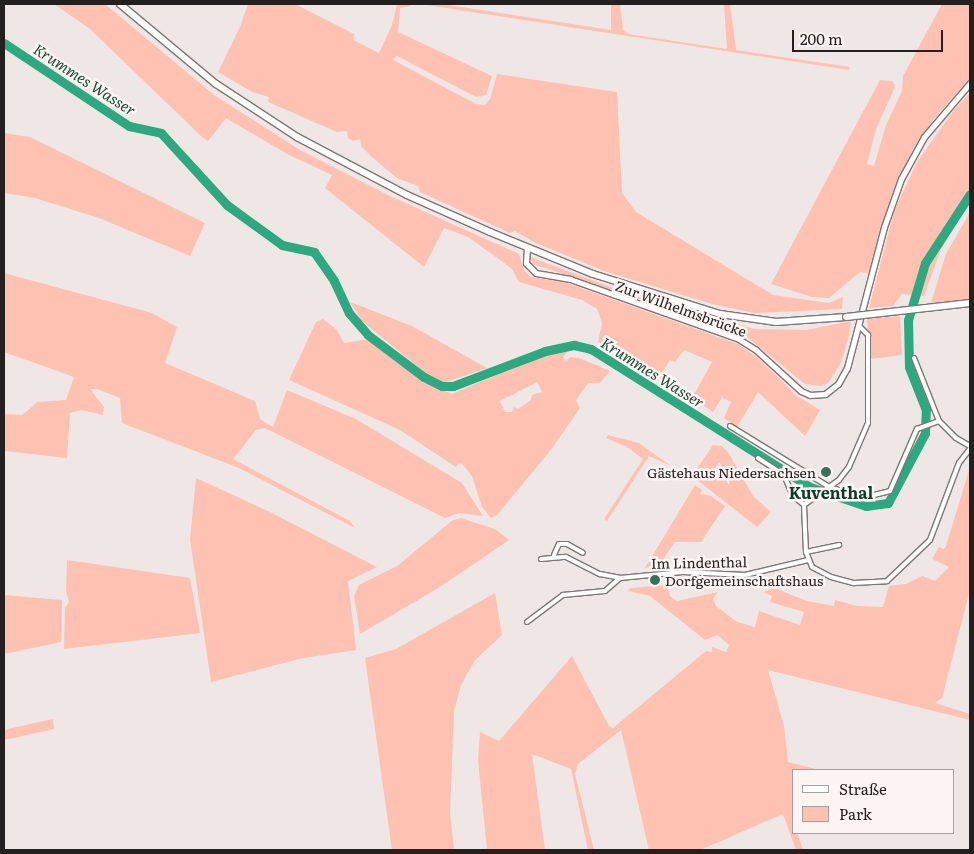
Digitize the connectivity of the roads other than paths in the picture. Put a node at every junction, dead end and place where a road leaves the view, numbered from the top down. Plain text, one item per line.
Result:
1 (120, 4) edge
2 (970, 83) edge
3 (527, 248) junction
4 (970, 303) edge
5 (862, 316) junction
6 (859, 326) junction
7 (914, 358) dead end
8 (939, 421) junction
9 (730, 426) dead end
10 (970, 447) edge
11 (758, 458) dead end
12 (829, 487) junction
13 (804, 505) junction
14 (839, 545) dead end
15 (806, 552) junction
16 (583, 553) dead end
17 (554, 555) junction
18 (541, 558) dead end
19 (808, 560) junction
20 (620, 578) junction
21 (527, 622) dead end

1 - 3 main road
2 - 5 street, Zur Wilhelmsbrücke
3 - 4 main road, bridge
3 - 6 street, Zur Wilhelmsbrücke
4 - 5 street, bridge
5 - 6 street, Zur Wilhelmsbrücke
6 - 12 street
7 - 8 street
8 - 10 street
8 - 12 street
9 - 12 street
10 - 19 street
11 - 13 street
12 - 13 street
13 - 15 street
14 - 15 street
15 - 19 street
16 - 17 street
17 - 18 street
17 - 20 street
19 - 20 street, Im Lindenthal
20 - 21 street

